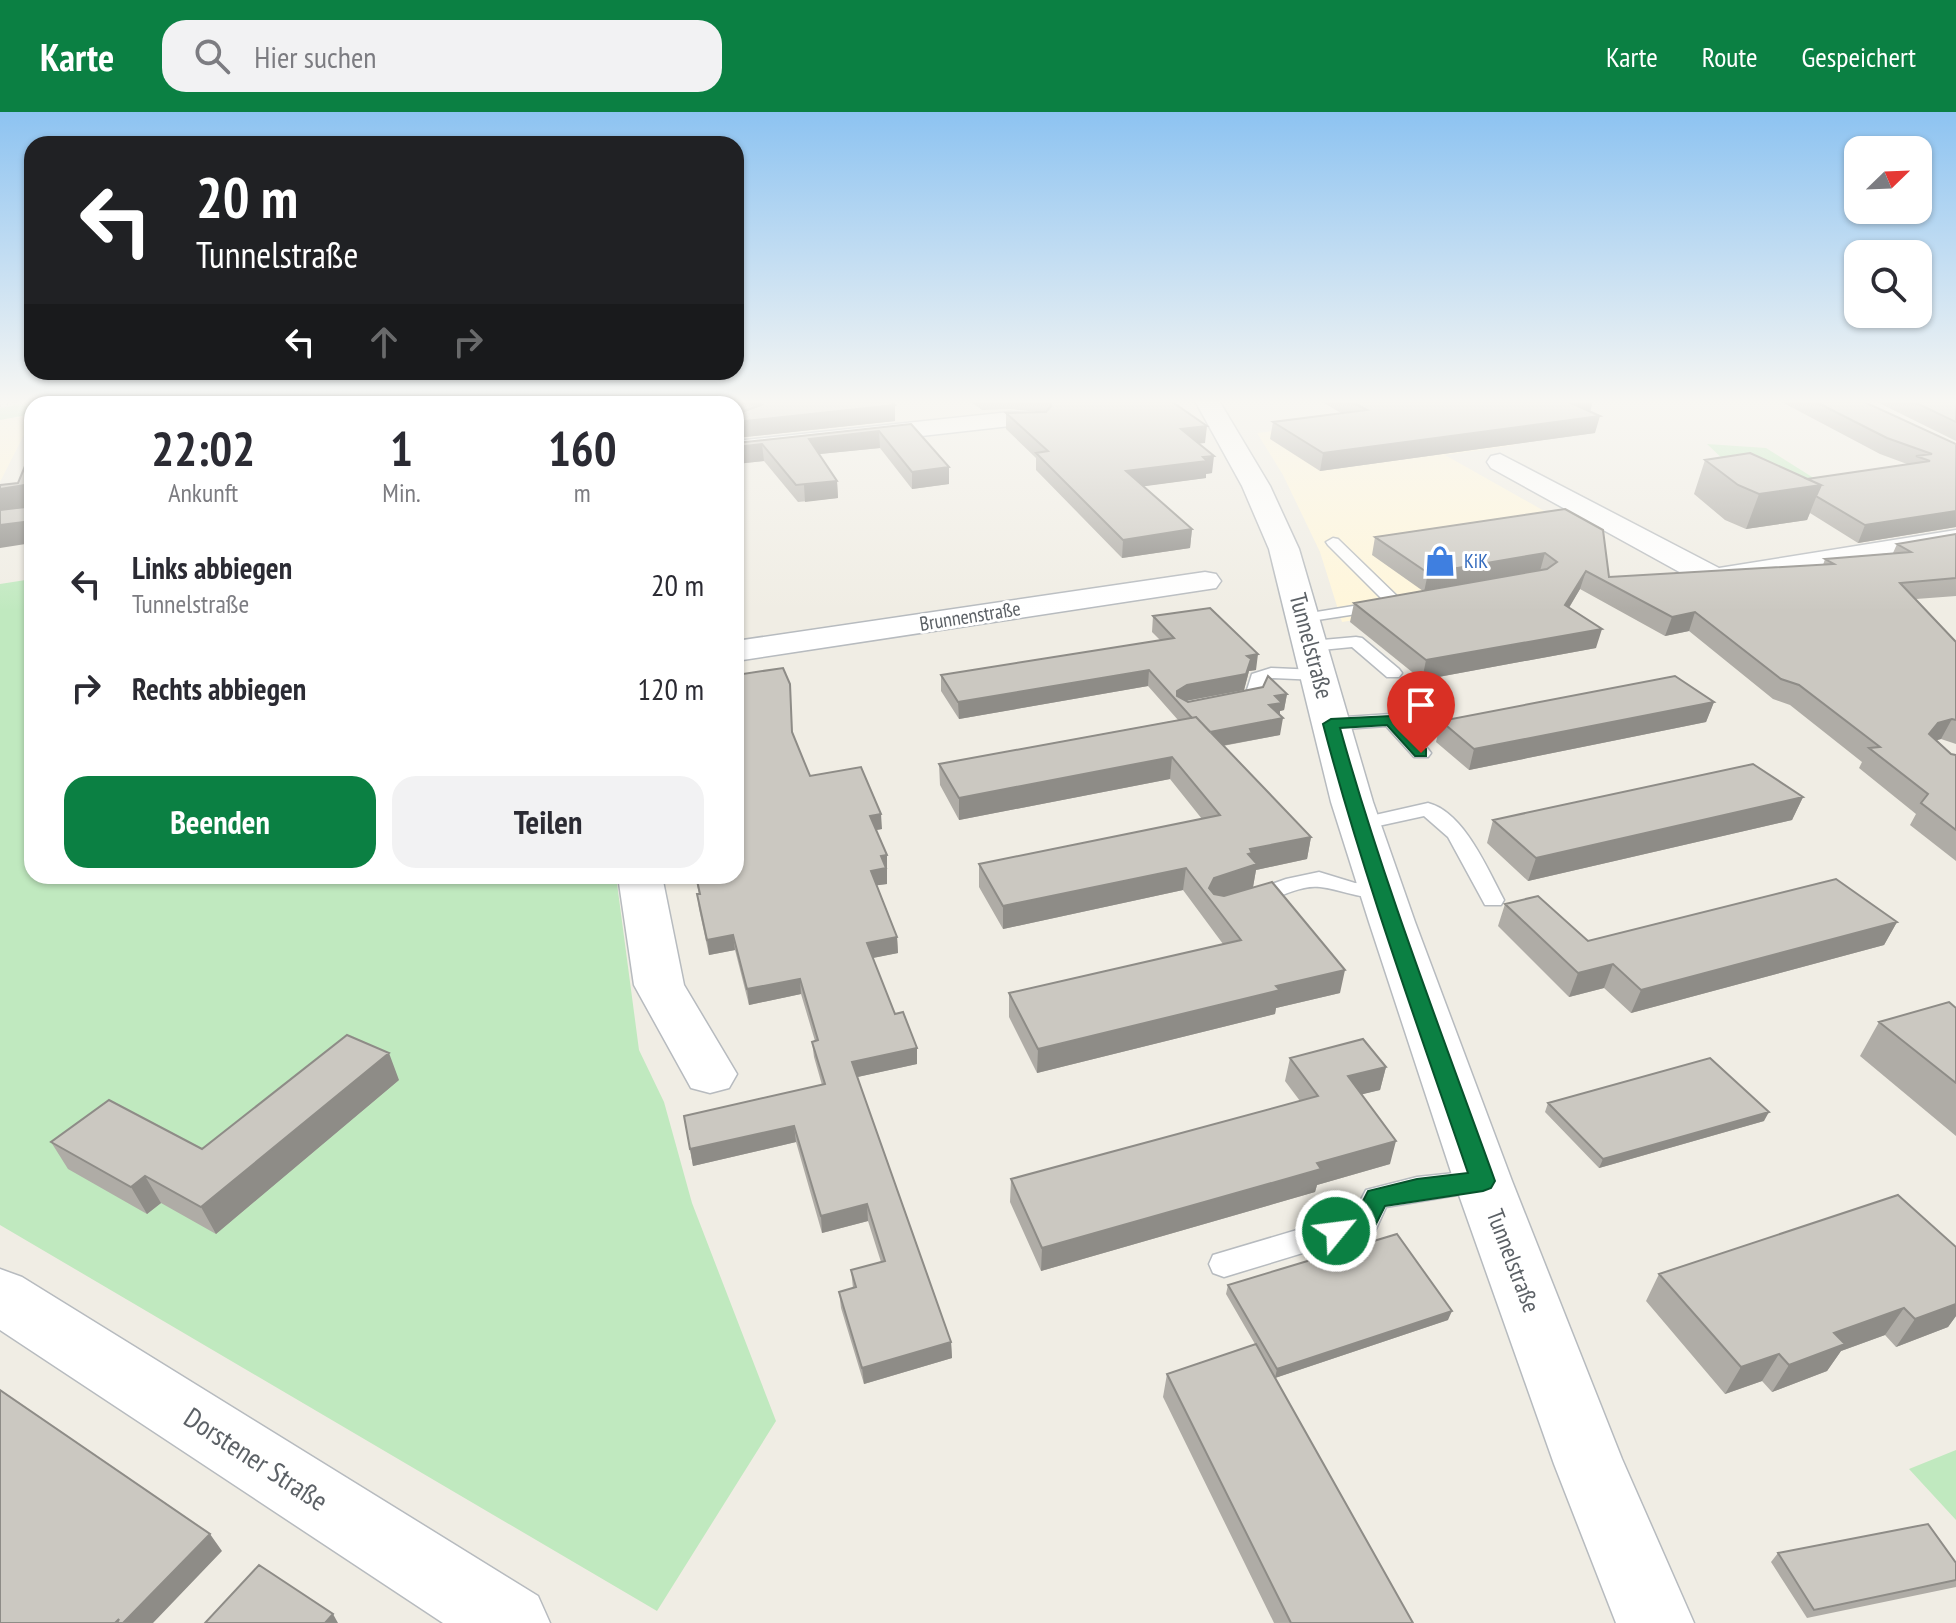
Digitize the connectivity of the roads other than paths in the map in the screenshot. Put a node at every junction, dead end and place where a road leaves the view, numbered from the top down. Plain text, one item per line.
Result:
1 (1247, 470) edge
2 (1514, 470) edge
3 (1956, 539) edge
4 (1333, 542) dead end
5 (1205, 581) dead end
6 (744, 650) edge
7 (1316, 666) junction
8 (1393, 673) dead end
9 (1213, 705) edge
10 (1421, 753) dead end
11 (1360, 824) junction
12 (641, 884) edge
13 (1382, 890) junction
14 (1493, 900) dead end
15 (1235, 904) edge
16 (710, 1074) dead end
17 (1483, 1181) junction
18 (1224, 1264) dead end
19 (0, 1296) edge
20 (511, 1623) edge
21 (1655, 1623) edge

1 - 7 street, Tunnelstraße
2 - 3 street
4 - 7 lane
5 - 6 street, Brunnenstraße
7 - 8 lane
7 - 9 lane
7 - 10 lane
7 - 11 street, Tunnelstraße
11 - 13 street, Tunnelstraße
11 - 14 lane
12 - 16 street
13 - 15 lane
13 - 17 street, Tunnelstraße
17 - 18 lane
17 - 21 street, Tunnelstraße
19 - 20 street, Dorstener Straße

